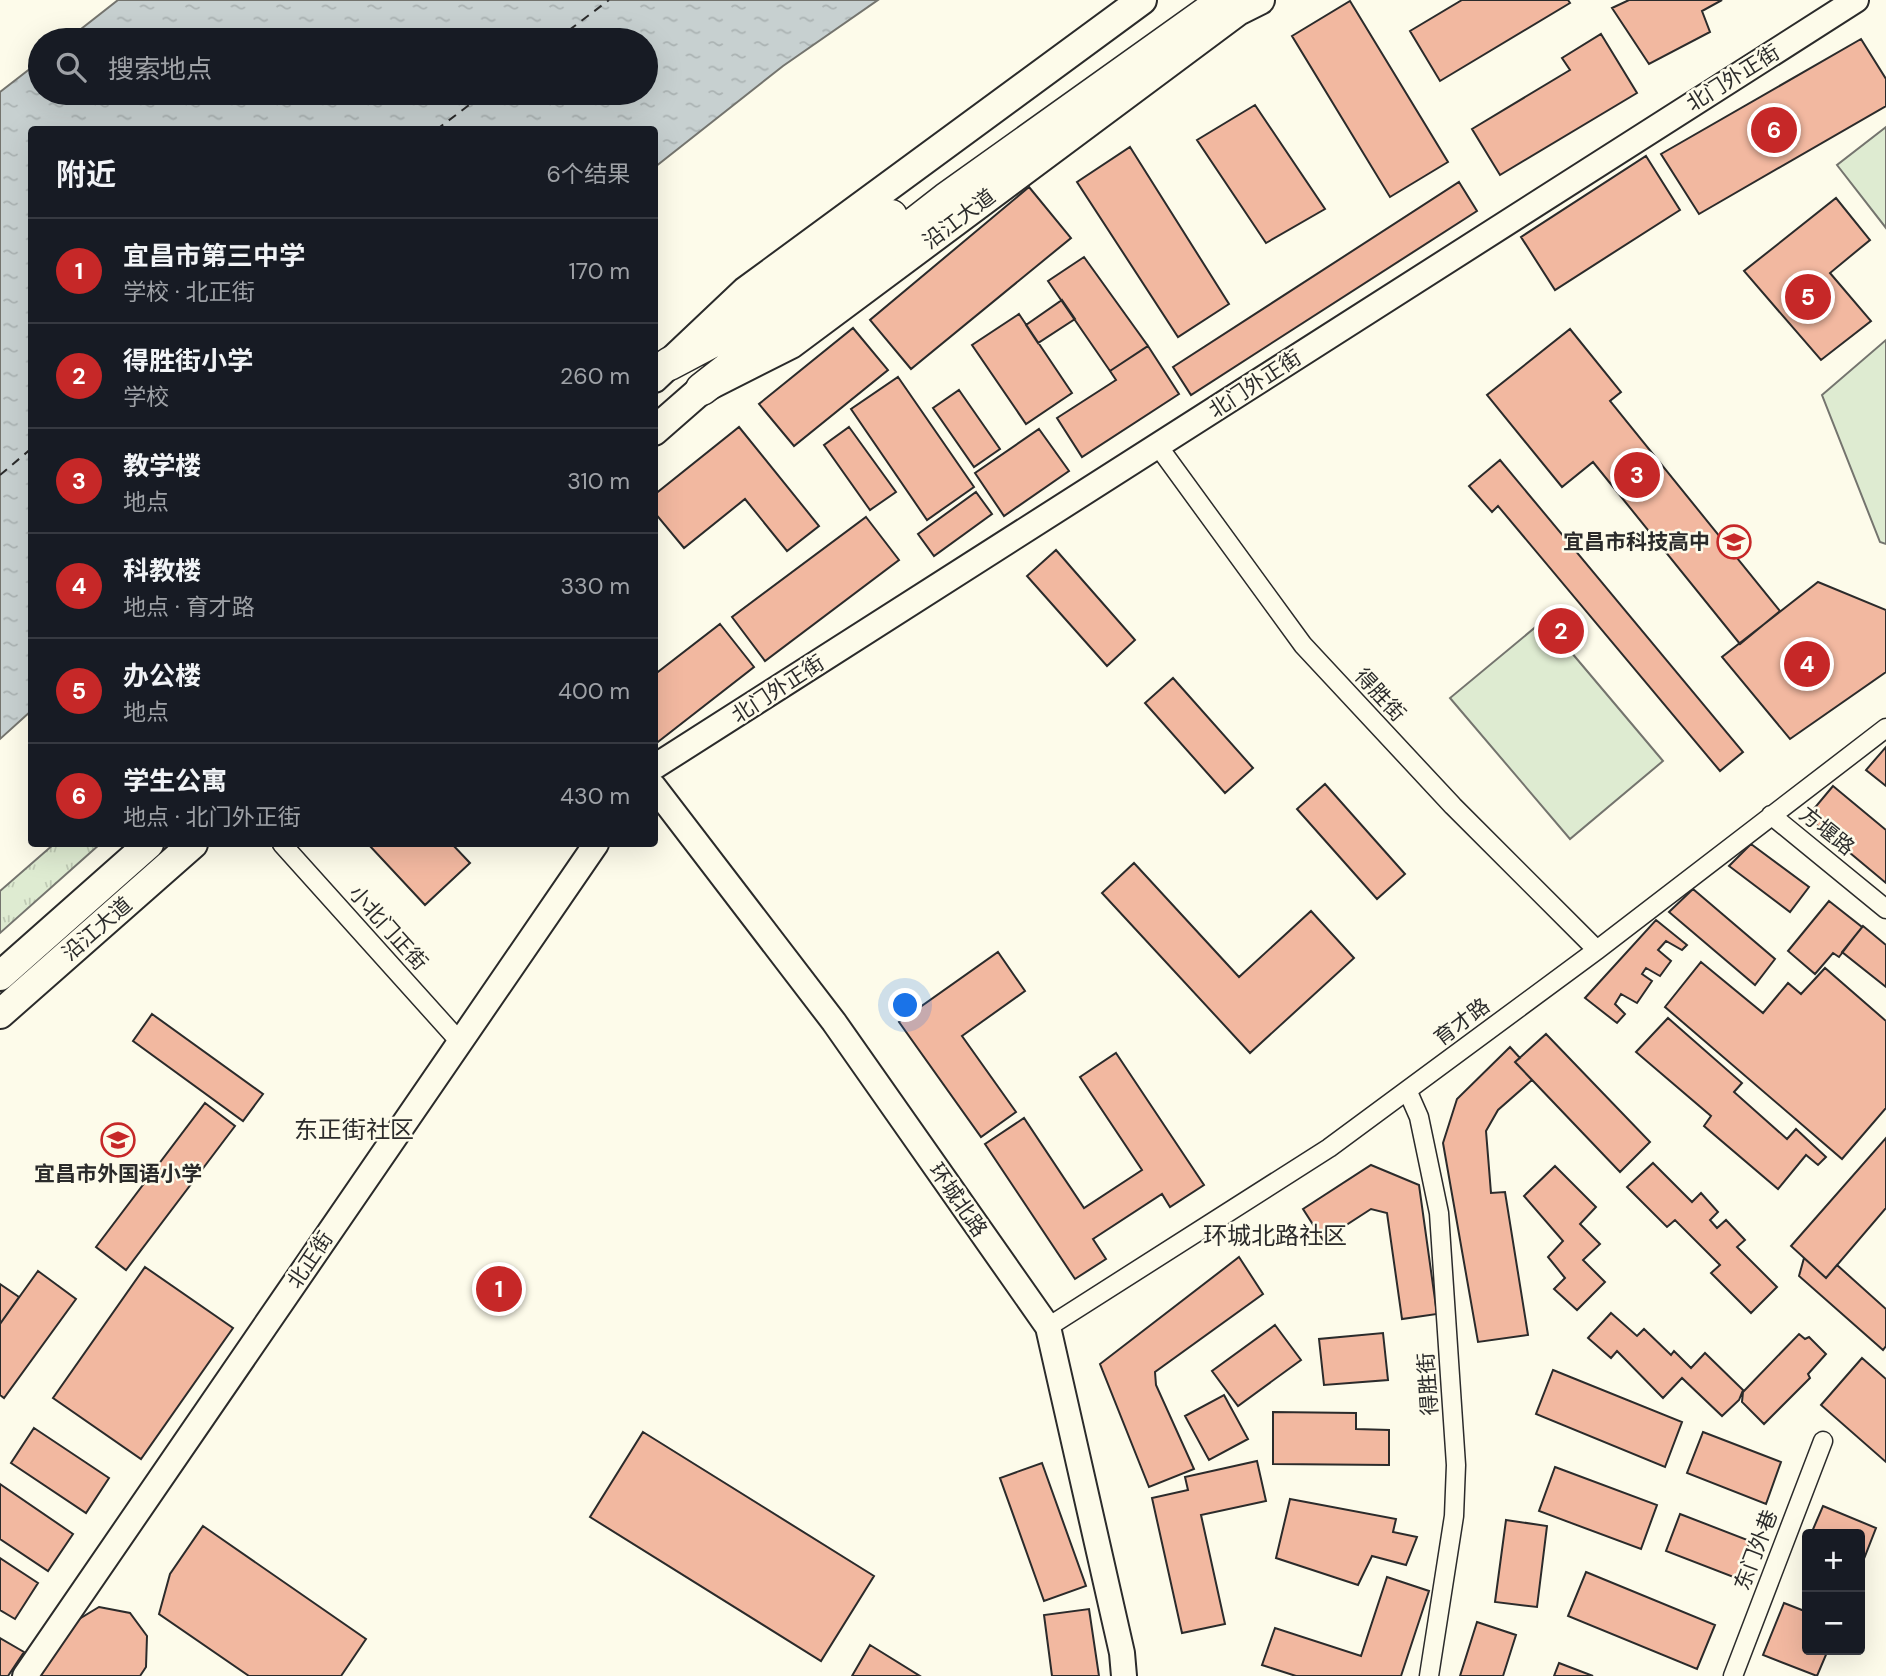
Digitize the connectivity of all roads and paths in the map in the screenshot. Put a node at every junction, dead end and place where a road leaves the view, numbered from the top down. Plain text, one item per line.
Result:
1 (1142, 0) edge
2 (1195, 0) edge
3 (1225, 0) edge
4 (1260, 0) edge
5 (1856, 0) edge
6 (662, 371) edge
7 (702, 389) junction
8 (658, 428) edge
9 (1158, 446) junction
10 (1886, 728) edge
11 (658, 764) edge
12 (658, 791) edge
13 (1771, 815) junction
14 (146, 847) edge
15 (190, 847) edge
16 (285, 847) edge
17 (595, 847) edge
18 (1886, 909) edge
19 (1597, 950) junction
20 (0, 976) edge
21 (0, 1014) edge
22 (460, 1042) junction
23 (1408, 1092) junction
24 (1048, 1327) junction
25 (1823, 1441) dead end
26 (25, 1676) edge
27 (1124, 1676) edge
28 (1429, 1676) edge
29 (1733, 1676) edge

1 - 6 main road
2 - 6 highway
3 - 7 highway
4 - 7 main road, 沿江大道
5 - 9 street, 北门外正街
7 - 8 main road, 沿江大道
9 - 11 street, 北门外正街
9 - 19 street, 得胜街
10 - 13 street, 育才路
12 - 24 street, 环城北路
13 - 18 street, 方堰路
13 - 19 street, 育才路
14 - 20 main road, 沿江大道
15 - 21 main road, 沿江大道
16 - 22 street, 小北门正街
17 - 22 street, 北正街
19 - 23 street, 育才路
22 - 26 street, 北正街
23 - 24 street, 育才路
23 - 28 street, 得胜街
24 - 27 street, 环城北路
25 - 29 street, 东门外巷

